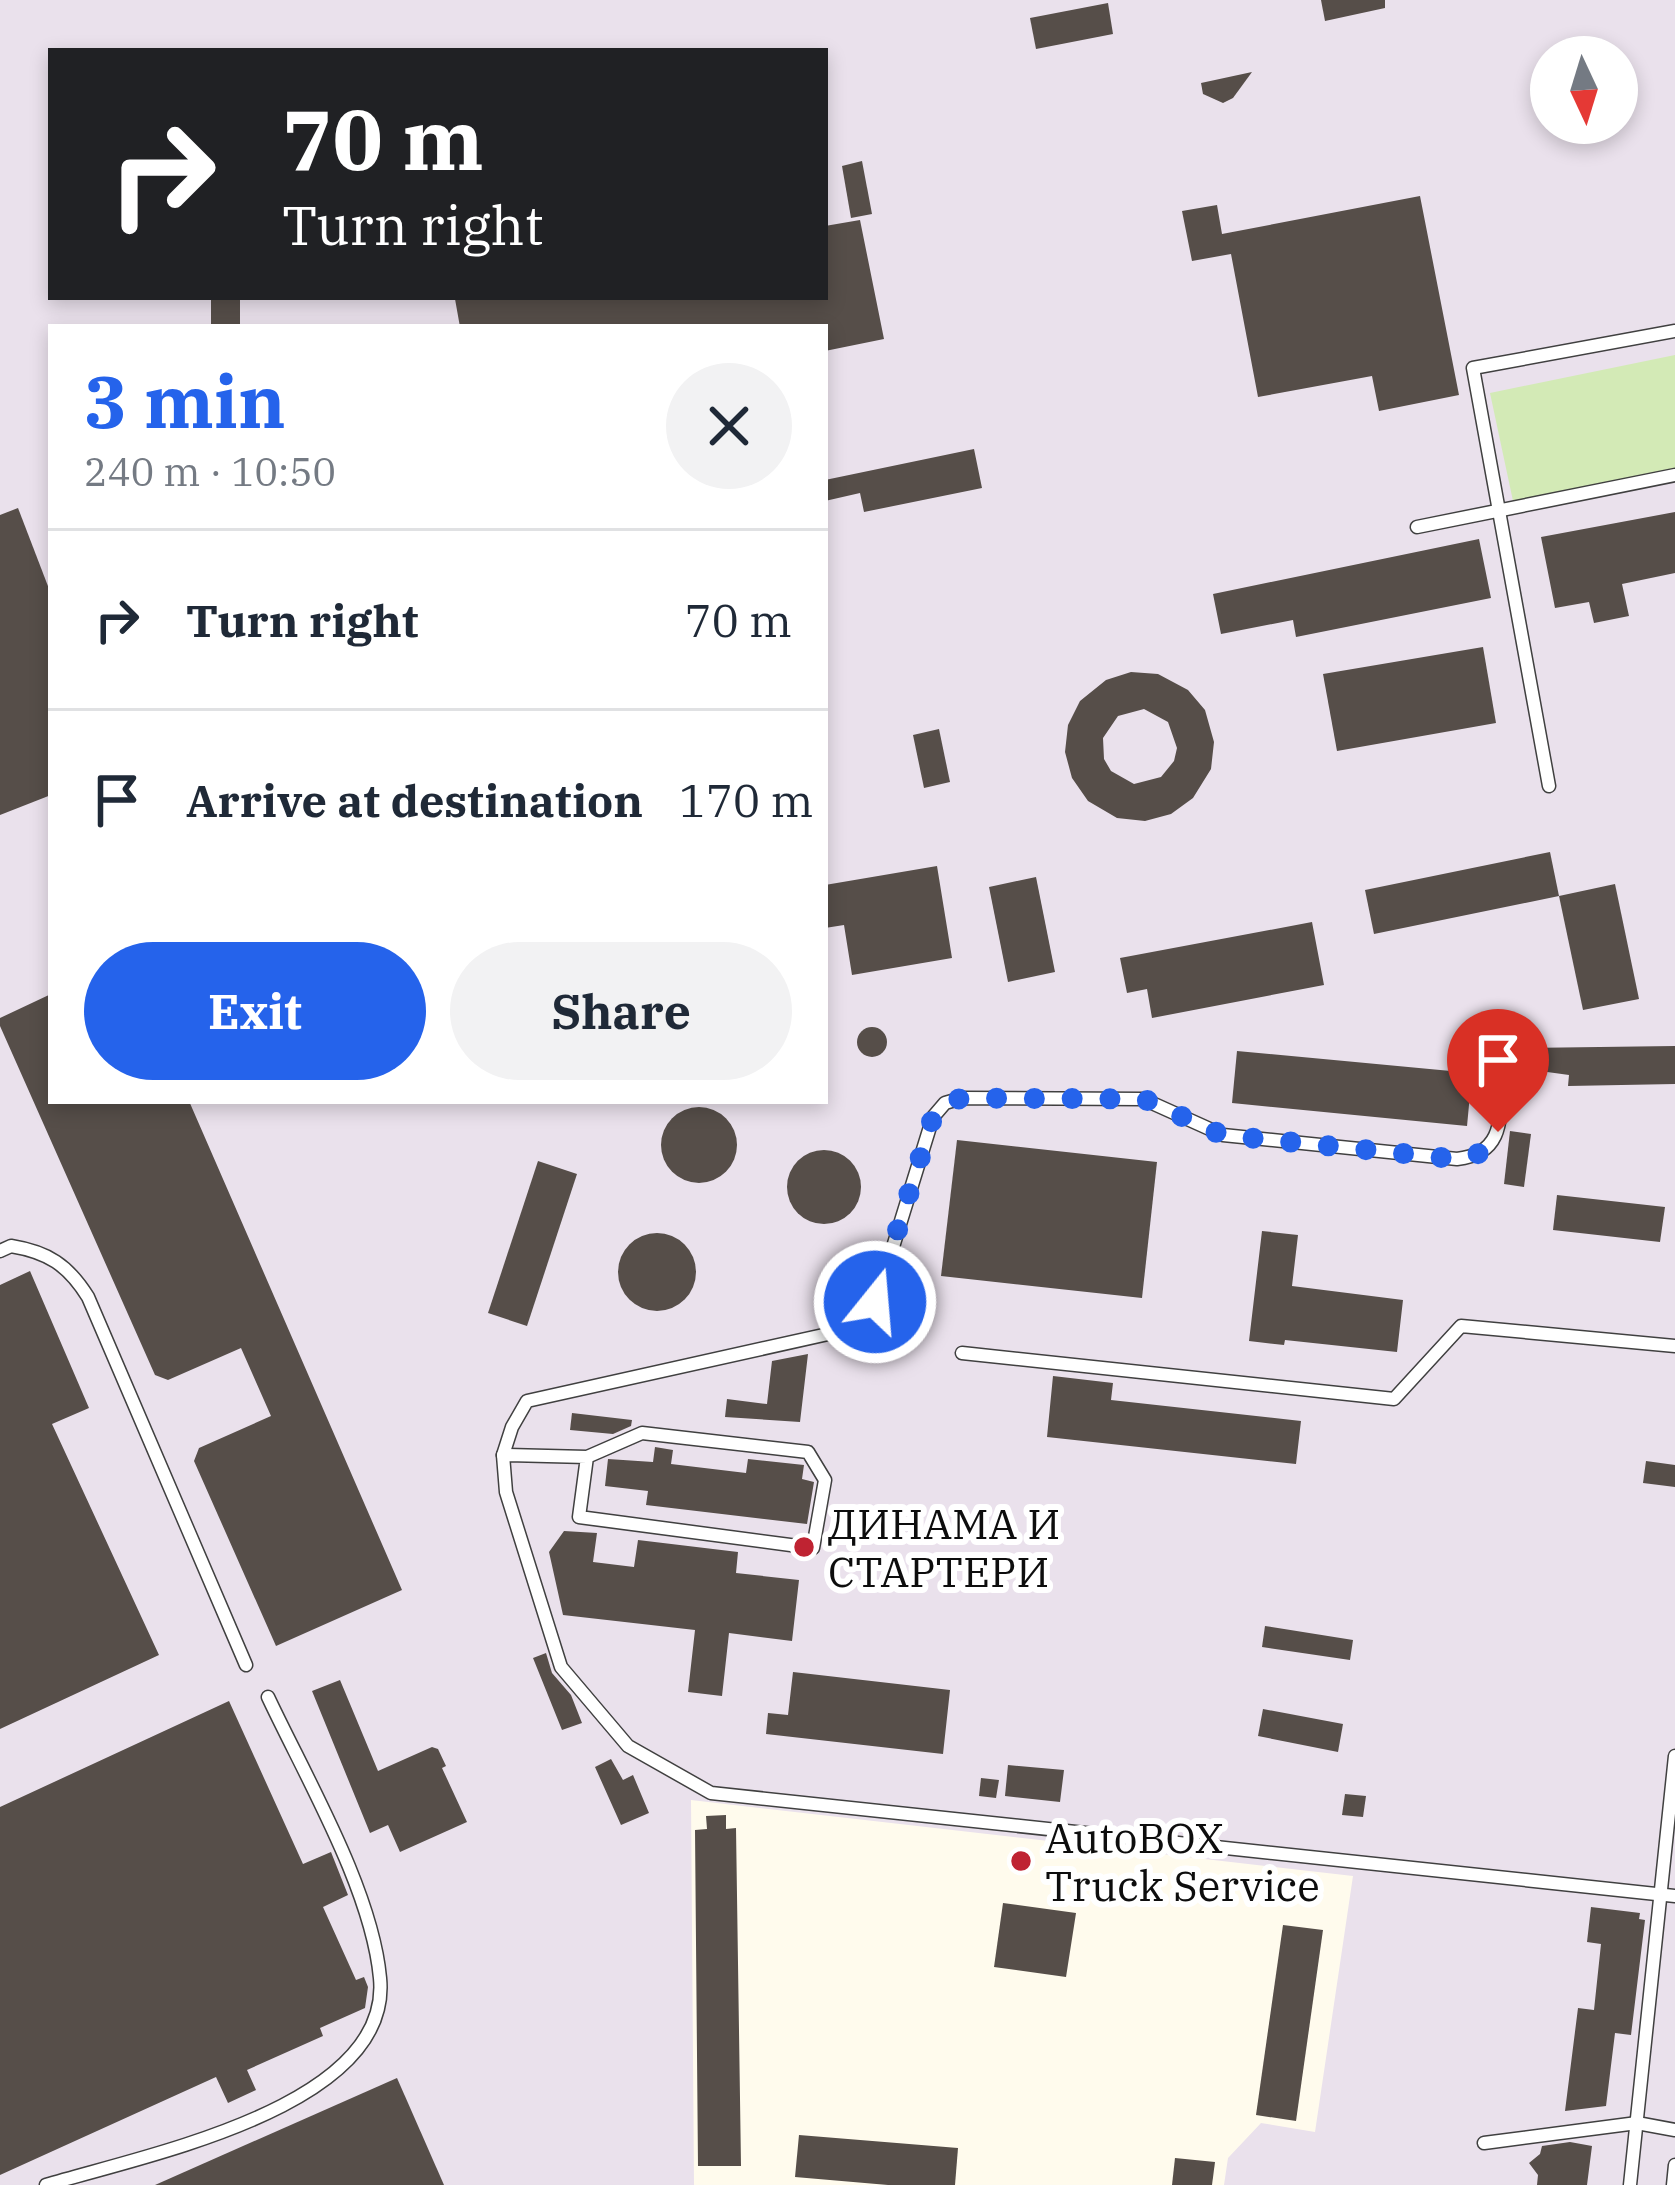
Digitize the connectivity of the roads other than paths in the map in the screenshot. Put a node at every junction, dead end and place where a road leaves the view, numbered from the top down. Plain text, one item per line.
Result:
1 (1675, 331) edge
2 (1675, 475) edge
3 (1498, 510) junction
4 (1417, 527) dead end
5 (1549, 786) dead end
6 (1502, 1071) dead end
7 (0, 1251) edge
8 (1675, 1346) edge
9 (962, 1353) dead end
10 (502, 1455) junction
11 (586, 1457) junction
12 (246, 1665) dead end
13 (268, 1697) dead end
14 (1675, 1756) edge
15 (1668, 1895) edge
16 (1637, 2123) junction
17 (1675, 2130) edge
18 (1484, 2143) dead end
19 (1675, 2165) edge
20 (46, 2185) edge
21 (1630, 2185) edge
22 (1672, 2185) edge

1 - 3 lane
2 - 3 lane
3 - 4 lane
3 - 5 lane
6 - 10 lane
7 - 12 lane
8 - 9 lane
10 - 11 lane
10 - 15 lane
11 - 11 lane
13 - 20 lane
14 - 15 lane
15 - 16 lane
16 - 17 lane
16 - 18 lane
16 - 21 lane
19 - 22 lane

